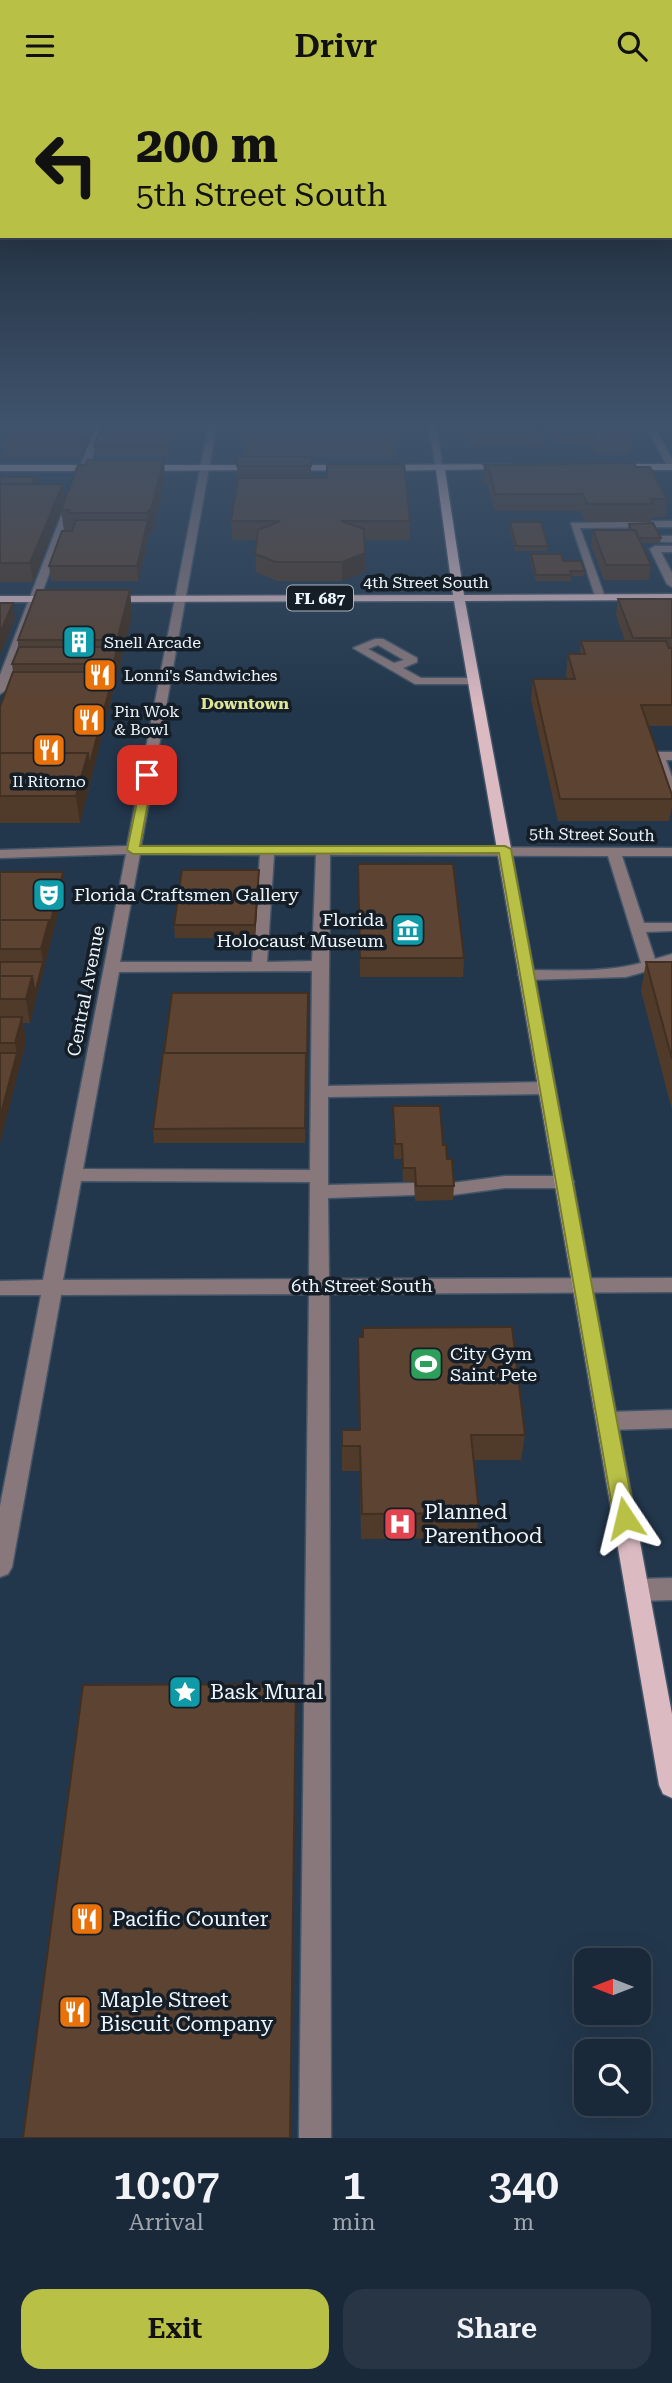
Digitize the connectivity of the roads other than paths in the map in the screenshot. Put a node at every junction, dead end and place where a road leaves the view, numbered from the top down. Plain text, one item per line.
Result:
1 (64, 519) edge
2 (195, 519) edge
3 (447, 519) edge
4 (597, 524) junction
5 (672, 524) edge
6 (604, 537) edge
7 (623, 539) edge
8 (672, 539) edge
9 (672, 549) edge
10 (672, 585) edge
11 (600, 597) junction
12 (672, 597) edge
13 (459, 598) junction
14 (0, 599) edge
15 (34, 599) junction
16 (74, 599) edge
17 (101, 599) edge
18 (180, 599) junction
19 (392, 667) dead end
20 (474, 681) junction
21 (0, 690) edge
22 (672, 757) edge
23 (672, 795) edge
24 (505, 849) junction
25 (133, 850) junction
26 (267, 850) junction
27 (323, 850) junction
28 (614, 852) junction
29 (672, 852) edge
30 (0, 854) edge
31 (672, 927) edge
32 (636, 928) junction
33 (672, 959) edge
34 (649, 965) junction
35 (320, 966) junction
36 (112, 967) junction
37 (258, 967) junction
38 (526, 975) junction
39 (547, 1088) junction
40 (320, 1092) junction
41 (73, 1175) junction
42 (565, 1182) junction
43 (319, 1184) junction
44 (414, 1189) edge
45 (452, 1189) edge
46 (584, 1285) junction
47 (672, 1285) edge
48 (318, 1286) junction
49 (52, 1287) junction
50 (0, 1288) edge
51 (672, 1419) edge
52 (608, 1421) junction
53 (0, 1567) edge
54 (672, 1589) edge
55 (637, 1590) junction
56 (672, 1785) edge
57 (315, 2138) edge

1 - 15 street
2 - 18 street, Central Avenue
3 - 13 main road
4 - 5 street
4 - 6 street
4 - 11 street
7 - 8 street
9 - 10 street
11 - 12 main road, 4th Street South / FL 687
11 - 13 main road, 4th Street South / FL 687
13 - 18 main road, 4th Street South / FL 687
13 - 20 main road
14 - 15 main road
15 - 16 main road
15 - 21 street
17 - 18 main road, FL 687
18 - 25 street, Central Avenue
19 - 20 street
20 - 24 main road
22 - 23 street
24 - 27 street, 5th Street South
24 - 28 street, 5th Street South
24 - 38 main road
25 - 26 street, 5th Street South
25 - 30 street, 5th Street South
25 - 36 street, Central Avenue
26 - 27 street, 5th Street South
26 - 37 street
27 - 35 street
28 - 29 street, 5th Street South
28 - 32 street
31 - 32 street
32 - 34 street
33 - 34 street
34 - 38 street
35 - 37 street
35 - 40 street
36 - 37 street
36 - 41 street, Central Avenue
38 - 39 main road
39 - 40 street
39 - 42 main road
40 - 43 street
41 - 43 street
41 - 49 street, Central Avenue
42 - 45 street
42 - 46 main road
43 - 44 street
43 - 48 street
46 - 47 street, 6th Street South
46 - 48 street, 6th Street South
46 - 52 main road
48 - 49 street, 6th Street South
48 - 57 street
49 - 50 street, 6th Street South
49 - 53 street, Central Avenue
51 - 52 street
52 - 55 main road
54 - 55 street
55 - 56 main road

